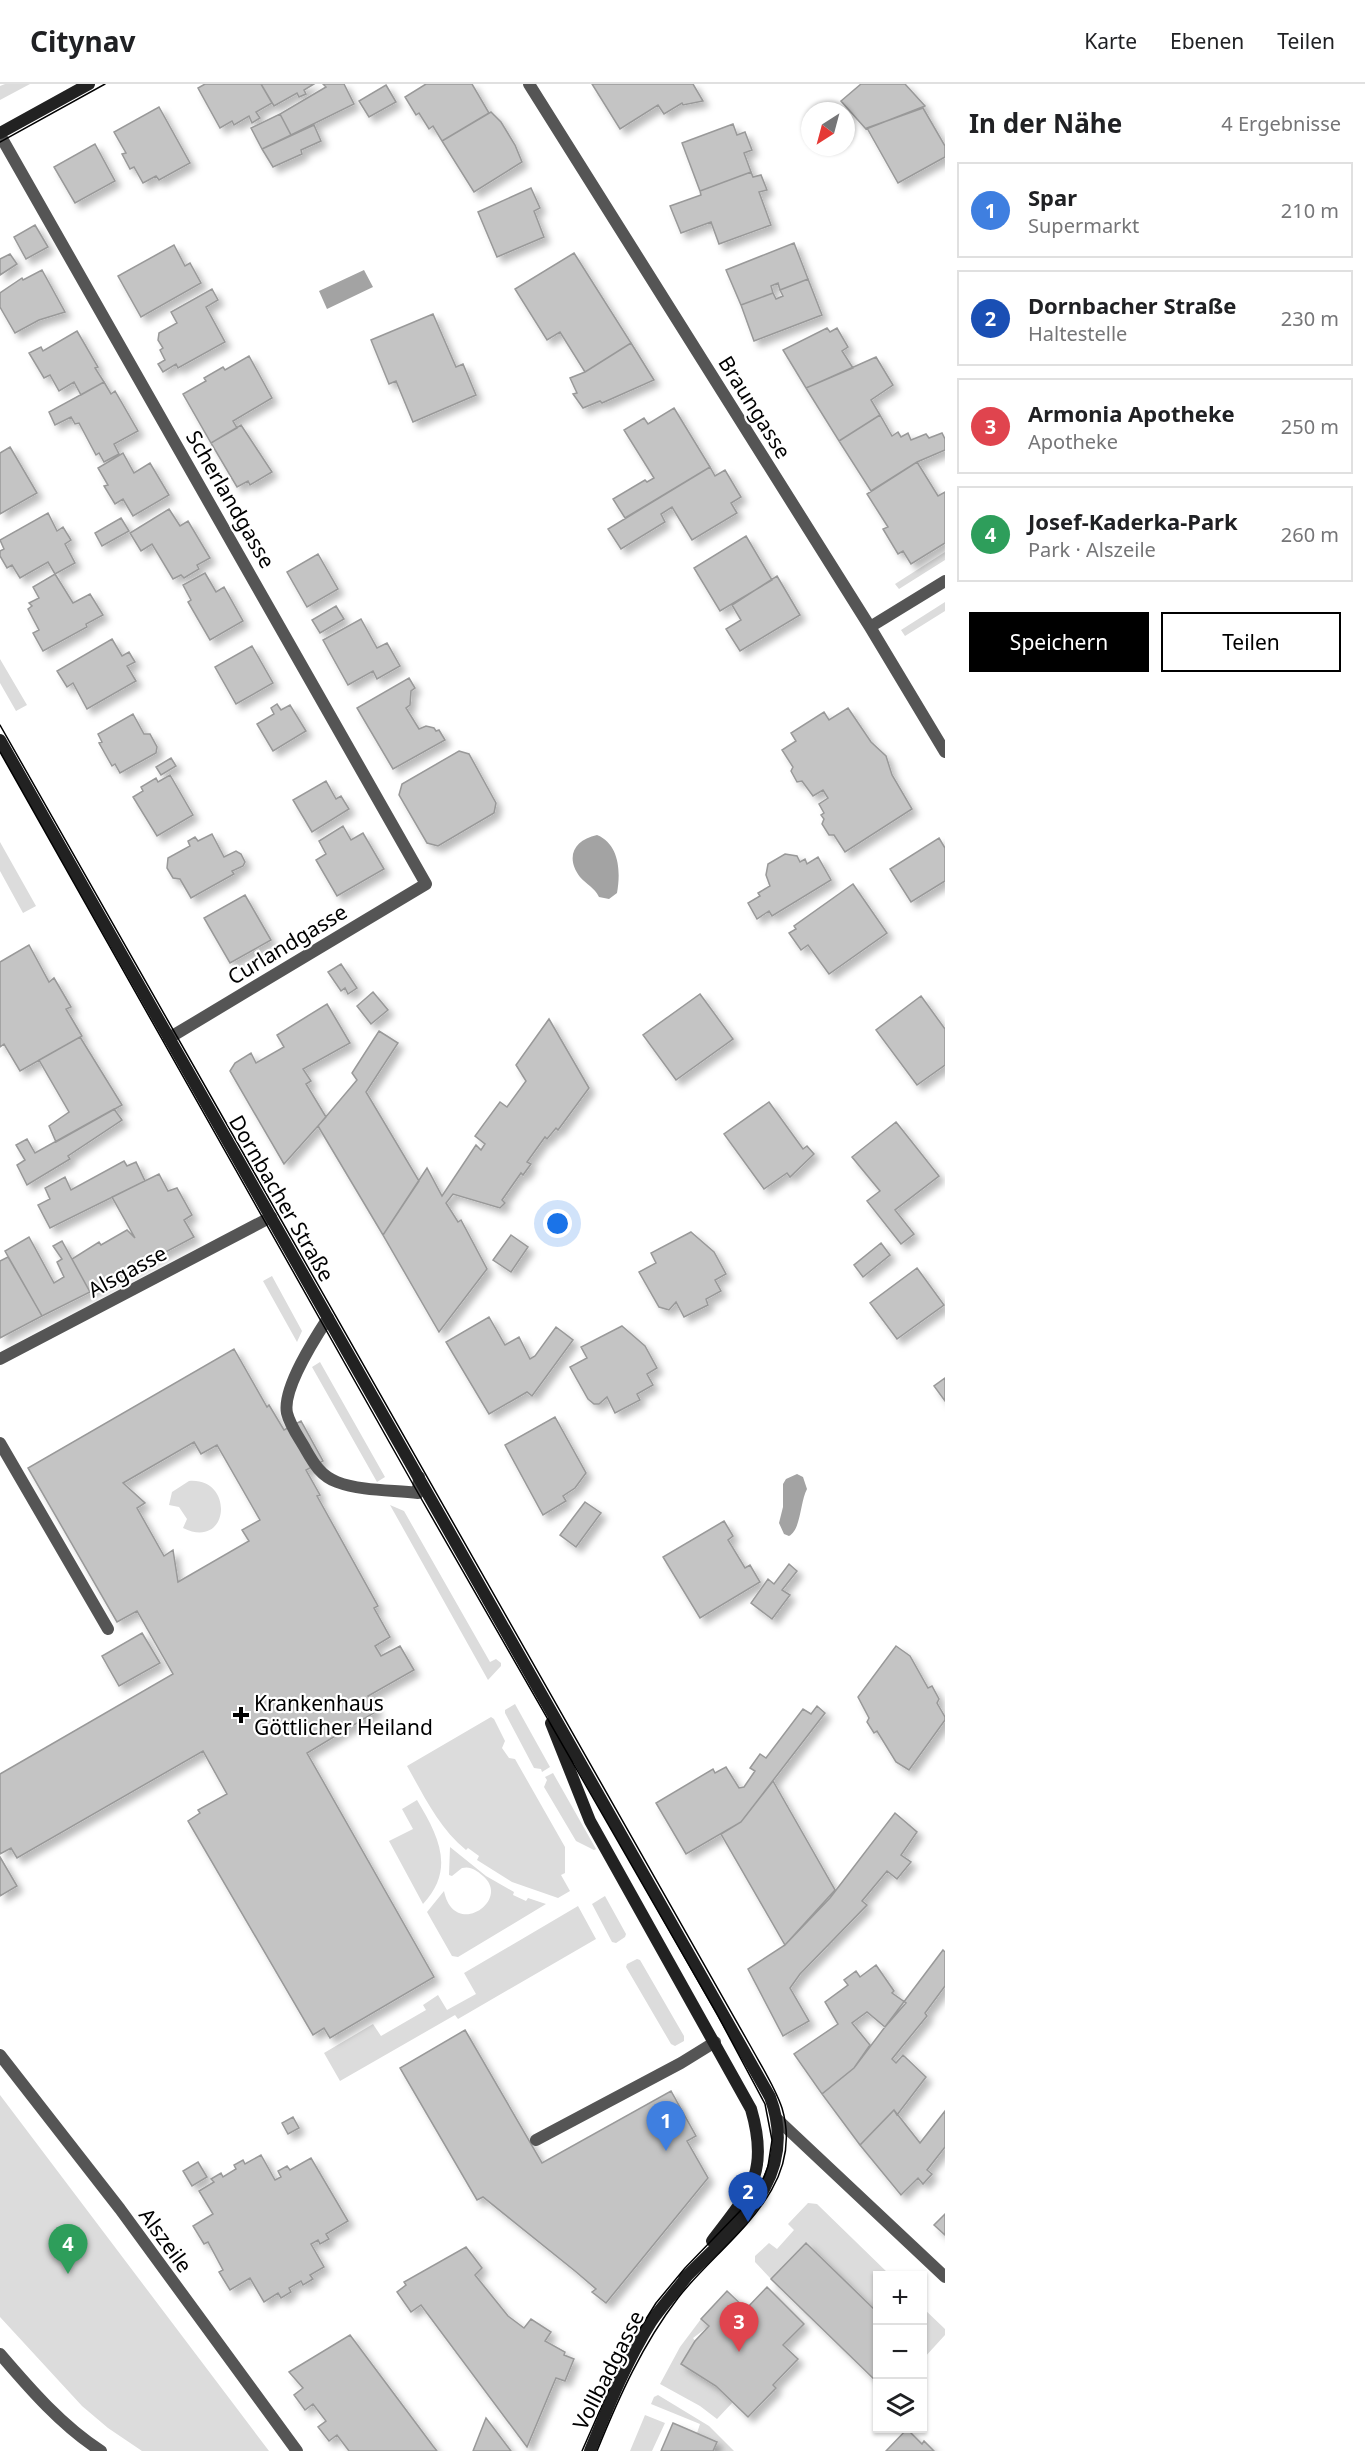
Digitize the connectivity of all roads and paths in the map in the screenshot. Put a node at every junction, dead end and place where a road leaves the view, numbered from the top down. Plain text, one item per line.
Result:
1 (89, 84) edge
2 (529, 84) edge
3 (0, 134) edge
4 (945, 581) edge
5 (870, 627) junction
6 (0, 740) edge
7 (945, 752) edge
8 (426, 884) joint
9 (169, 1038) junction
10 (271, 1217) junction
11 (328, 1318) junction
12 (0, 1359) edge
13 (0, 1443) edge
14 (419, 1477) junction
15 (108, 1629) dead end
16 (531, 1675) junction
17 (715, 2042) junction
18 (0, 2055) edge
19 (777, 2119) junction
20 (536, 2140) dead end
21 (759, 2159) joint
22 (945, 2277) edge
23 (684, 2279) junction
24 (0, 2354) edge
25 (101, 2451) edge
26 (297, 2451) edge
27 (590, 2451) edge

1 - 3 main road
2 - 5 street, Braungasse
3 - 8 street, Scherlandgasse
4 - 5 street
5 - 7 street, Braungasse
6 - 9 main road, Dornbacher Straße
8 - 9 street, Curlandgasse
9 - 10 main road, Dornbacher Straße
10 - 11 main road, Dornbacher Straße
10 - 12 street, Alsgasse
11 - 14 main road, Dornbacher Straße
11 - 14 street
13 - 15 street
14 - 16 main road, Dornbacher Straße
16 - 17 main road, Dornbacher Straße
16 - 19 main road, Dornbacher Straße
17 - 20 street
17 - 21 main road, Dornbacher Straße
18 - 26 street, Alszeile
19 - 22 street, Dornbacher Straße
19 - 23 main road, Vollbadgasse
21 - 23 main road, Vollbadgasse
23 - 27 main road, Vollbadgasse
24 - 25 street

